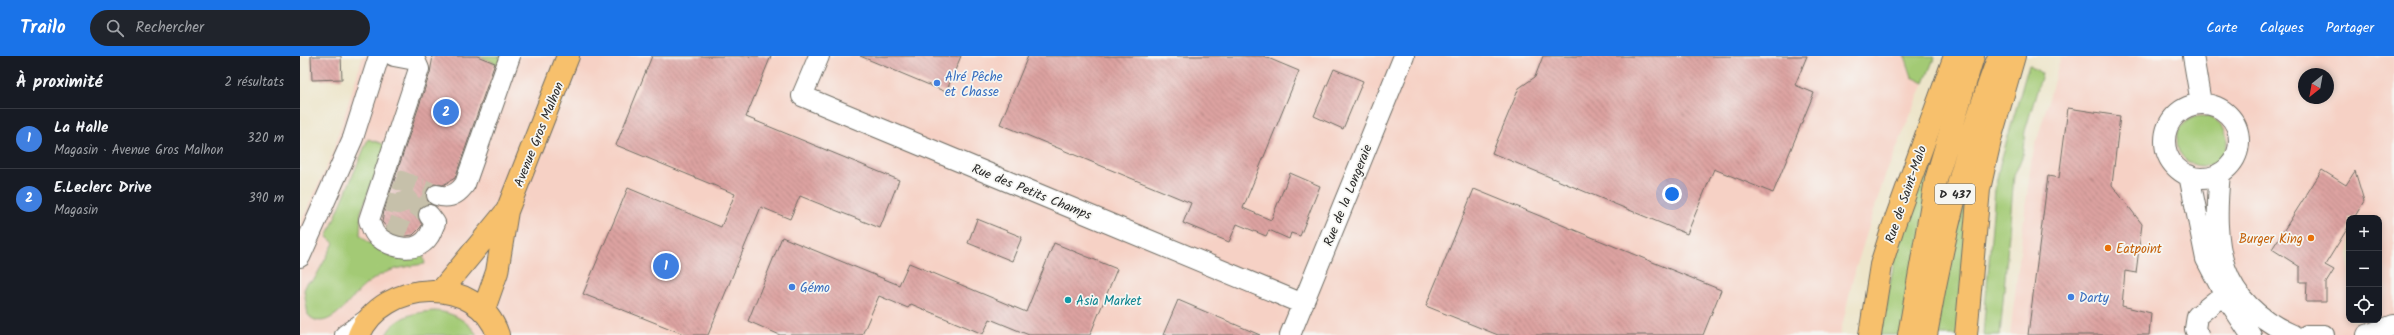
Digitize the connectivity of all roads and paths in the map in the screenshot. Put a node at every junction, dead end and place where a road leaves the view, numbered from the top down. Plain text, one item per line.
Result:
1 (379, 56) edge
2 (394, 56) edge
3 (510, 56) edge
4 (568, 56) edge
5 (819, 56) edge
6 (1404, 56) edge
7 (1955, 56) edge
8 (1973, 56) edge
9 (1999, 56) edge
10 (2014, 56) edge
11 (2193, 56) edge
12 (2201, 103) junction
13 (2220, 173) junction
14 (2189, 175) junction
15 (437, 195) tunnel mouth
16 (507, 212) junction
17 (406, 235) dead end
18 (300, 257) edge
19 (441, 291) junction
20 (2224, 294) junction
21 (1303, 304) junction
22 (484, 308) junction
23 (2394, 325) edge
24 (364, 327) edge
25 (345, 335) edge
26 (498, 335) edge
27 (1290, 335) edge
28 (1870, 335) edge
29 (1909, 335) edge
30 (1926, 335) edge
31 (1966, 335) edge
32 (2198, 335) edge
33 (2251, 335) edge
34 (2293, 335) edge
35 (2307, 335) edge
36 (2324, 335) edge
37 (2367, 335) edge

1 - 18 street
2 - 17 street
3 - 15 street
4 - 16 main road, Avenue Gros Malhon
5 - 21 street, Rue des Petits Champs
6 - 21 street, Rue de la Longeraie
7 - 28 main road, Rue de Saint-Malo
8 - 29 main road, D 437
9 - 30 main road, D 437
10 - 31 main road
11 - 12 street
12 - 13 street
12 - 14 street
13 - 14 street
13 - 34 street
14 - 20 street
16 - 19 main road, Avenue Gros Malhon
16 - 22 main road, Avenue Gros Malhon
19 - 22 main road
19 - 24 main road
20 - 32 street
20 - 33 street
21 - 27 street, Rue de la Longeraie
22 - 26 main road
23 - 37 street
24 - 25 street
35 - 36 street

